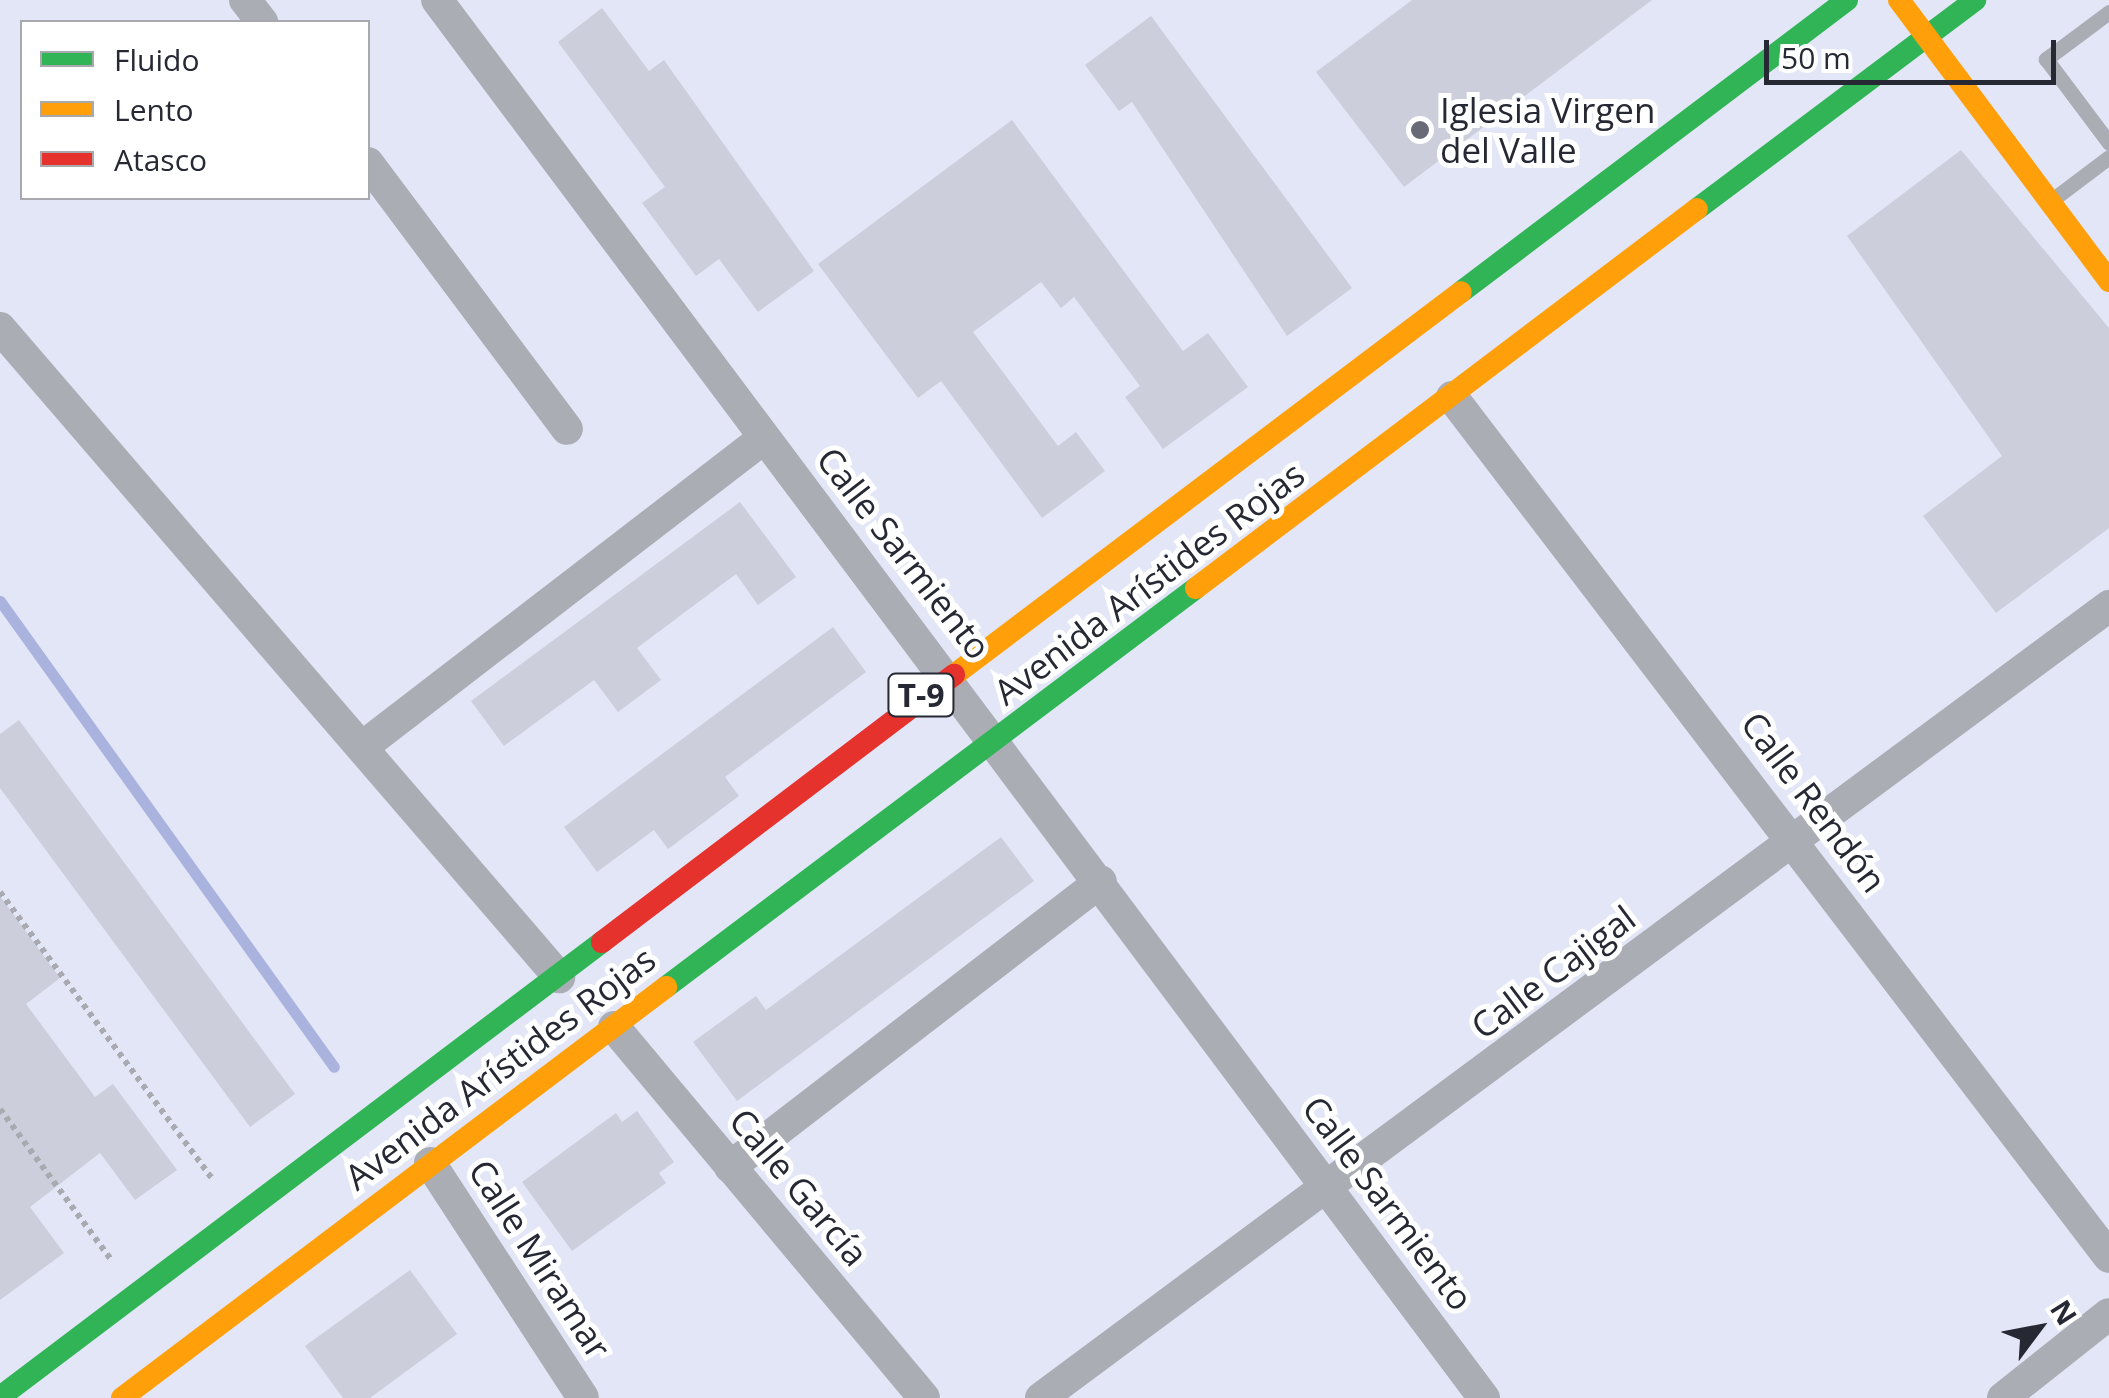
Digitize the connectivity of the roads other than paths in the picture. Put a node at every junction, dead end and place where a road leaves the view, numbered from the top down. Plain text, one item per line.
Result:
1 (245, 0) edge
2 (437, 0) edge
3 (1848, 0) edge
4 (1898, 0) edge
5 (1975, 0) edge
6 (2109, 12) edge
7 (260, 20) edge
8 (1926, 36) junction
9 (2109, 143) edge
10 (2109, 157) edge
11 (370, 166) edge
12 (2050, 202) junction
13 (2109, 281) edge
14 (0, 328) edge
15 (1452, 397) junction
16 (567, 429) dead end
17 (764, 438) junction
18 (2109, 606) edge
19 (948, 674) junction
20 (998, 742) junction
21 (365, 745) junction
22 (1794, 841) junction
23 (1100, 881) junction
24 (559, 977) junction
25 (614, 1027) junction
26 (430, 1163) junction
27 (730, 1167) junction
28 (1328, 1192) junction
29 (2109, 1257) edge
30 (2109, 1314) edge
31 (2, 1389) edge
32 (122, 1398) edge
33 (584, 1398) edge
34 (924, 1398) edge
35 (1041, 1398) edge
36 (1484, 1398) edge
37 (2002, 1398) edge

1 - 7 street
2 - 17 street, Calle Sarmiento
3 - 19 main road, Avenida Arístides Rojas / T-9
4 - 8 main road
5 - 8 main road, Avenida Arístides Rojas / T-9
6 - 9 lane
8 - 12 main road
8 - 15 main road, Avenida Arístides Rojas / T-9
10 - 12 lane
11 - 16 street
12 - 13 main road
14 - 21 street
15 - 20 main road, Avenida Arístides Rojas / T-9
15 - 22 street, Calle Rendón
17 - 19 street, Calle Sarmiento
17 - 21 street
18 - 22 street, Calle Cajigal
19 - 20 street, Calle Sarmiento
19 - 24 main road, Avenida Arístides Rojas / T-9
20 - 23 street, Calle Sarmiento
20 - 25 main road, Avenida Arístides Rojas / T-9
21 - 24 street
22 - 28 street, Calle Cajigal
22 - 29 street, Calle Rendón
23 - 27 street
23 - 28 street, Calle Sarmiento
24 - 31 main road, Avenida Arístides Rojas / T-9
25 - 26 main road, Avenida Arístides Rojas / T-9
25 - 27 street, Calle García
26 - 32 main road, Avenida Arístides Rojas / T-9
26 - 33 street, Calle Miramar
27 - 34 street, Calle García
28 - 35 street, Calle Cajigal
28 - 36 street, Calle Sarmiento
30 - 37 street

